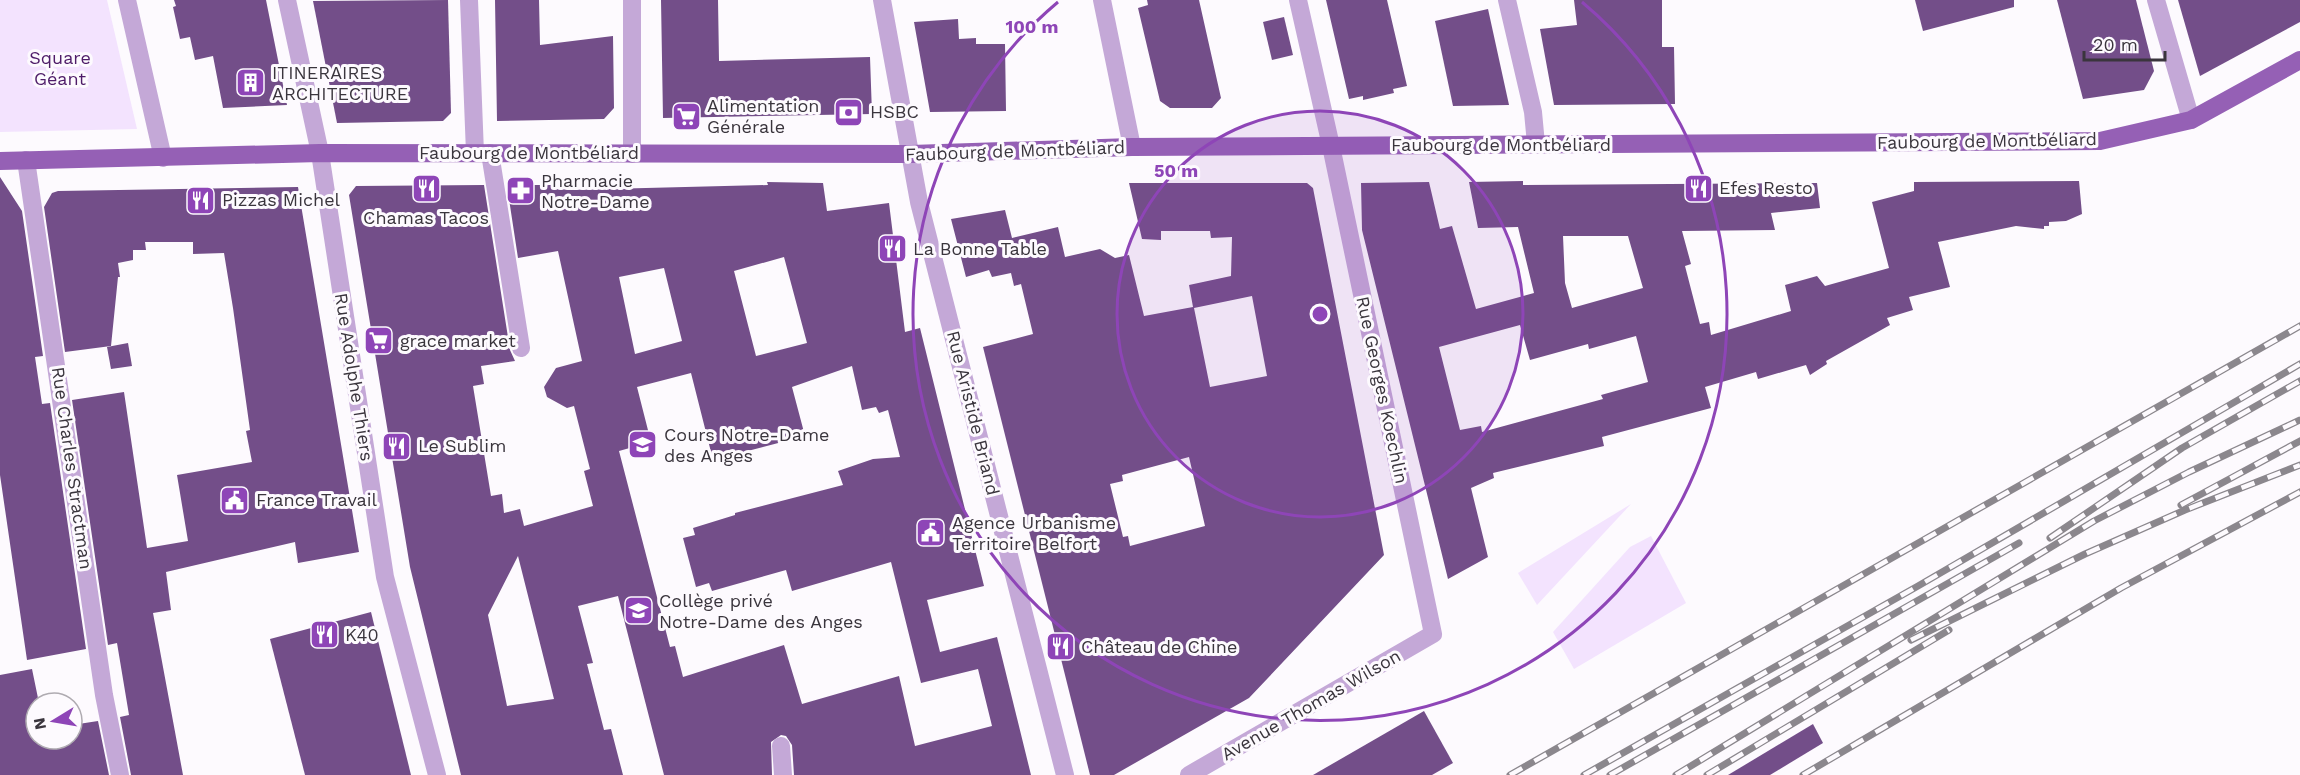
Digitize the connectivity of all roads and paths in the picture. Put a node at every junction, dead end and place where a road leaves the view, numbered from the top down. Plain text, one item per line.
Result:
1 (127, 0) edge
2 (287, 0) edge
3 (469, 0) edge
4 (632, 0) edge
5 (882, 0) edge
6 (1102, 0) edge
7 (1298, 0) edge
8 (1507, 0) edge
9 (2156, 0) edge
10 (2300, 60) edge
11 (2191, 120) junction
12 (1536, 144) junction
13 (1331, 146) junction
14 (1132, 147) junction
15 (320, 153) junction
16 (483, 153) junction
17 (632, 154) junction
18 (911, 154) junction
19 (163, 158) junction
20 (0, 160) edge
21 (26, 160) junction
22 (521, 348) dead end
23 (1433, 634) joint
24 (780, 746) dead end
25 (120, 775) edge
26 (437, 775) edge
27 (783, 775) edge
28 (1065, 775) edge
29 (1189, 775) edge

1 - 19 street
2 - 15 street, Rue Adolphe Thiers
3 - 16 street
4 - 17 street
5 - 18 street, Rue Aristide Briand
6 - 14 street
7 - 13 street, Rue Georges Koechlin
8 - 12 street
9 - 11 street
10 - 11 main road, Faubourg de Montbéliard
11 - 12 main road, Faubourg de Montbéliard
12 - 13 main road, Faubourg de Montbéliard
13 - 14 main road, Faubourg de Montbéliard
13 - 23 street, Rue Georges Koechlin
14 - 18 main road, Faubourg de Montbéliard
15 - 16 main road, Faubourg de Montbéliard
15 - 19 main road, Faubourg de Montbéliard
15 - 26 street, Rue Adolphe Thiers
16 - 17 main road, Faubourg de Montbéliard
16 - 22 street
17 - 18 main road, Faubourg de Montbéliard
18 - 28 street, Rue Aristide Briand
19 - 21 main road, Faubourg de Montbéliard
20 - 21 main road, Faubourg de Montbéliard
21 - 25 street, Rue Charles Stractman
23 - 29 street, Avenue Thomas Wilson
24 - 27 street

